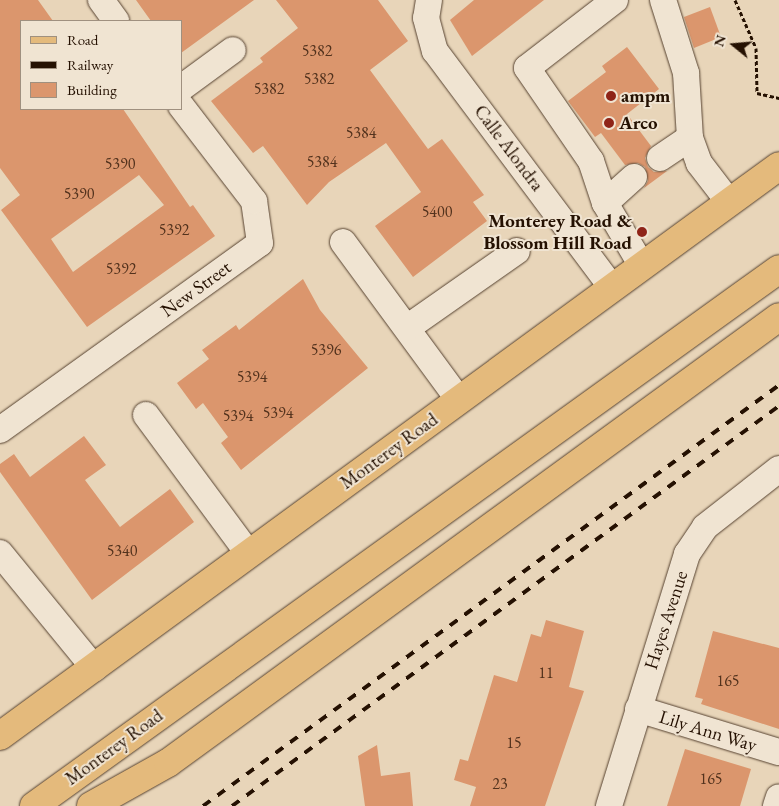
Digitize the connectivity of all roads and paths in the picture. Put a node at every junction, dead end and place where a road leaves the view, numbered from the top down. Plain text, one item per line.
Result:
1 (101, 0) edge
2 (429, 0) edge
3 (615, 0) edge
4 (663, 0) edge
5 (735, 0) edge
6 (115, 20) edge
7 (233, 50) dead end
8 (182, 87) edge
9 (779, 98) edge
10 (182, 107) edge
11 (690, 138) junction
12 (660, 158) dead end
13 (779, 166) edge
14 (634, 177) dead end
15 (729, 202) junction
16 (605, 203) junction
17 (343, 242) dead end
18 (517, 251) dead end
19 (642, 266) junction
20 (779, 268) edge
21 (612, 288) junction
22 (779, 317) edge
23 (407, 328) junction
24 (459, 400) junction
25 (146, 414) dead end
26 (0, 430) edge
27 (779, 469) edge
28 (0, 553) edge
29 (249, 554) junction
30 (94, 668) junction
31 (638, 709) junction
32 (0, 736) edge
33 (779, 752) edge
34 (779, 797) edge
35 (34, 806) edge
36 (91, 806) edge
37 (609, 806) edge
38 (776, 806) edge

1 - 6 street
2 - 21 street, Calle Alondra
3 - 16 street
4 - 11 street
5 - 9 path
7 - 8 street
10 - 26 street, New Street
11 - 12 street
11 - 15 street
13 - 15 main road, Monterey Road
14 - 16 street
15 - 19 main road, Monterey Road
16 - 19 street
17 - 23 street
18 - 23 street
19 - 21 main road, Monterey Road
20 - 35 main road, Monterey Road
21 - 24 main road, Monterey Road
22 - 36 main road
23 - 24 street
24 - 29 main road, Monterey Road
25 - 29 street
27 - 31 street, Hayes Avenue
28 - 30 street
29 - 30 main road, Monterey Road
30 - 32 main road, Monterey Road
31 - 33 street, Lily Ann Way
31 - 37 street, Hayes Avenue
34 - 38 street

